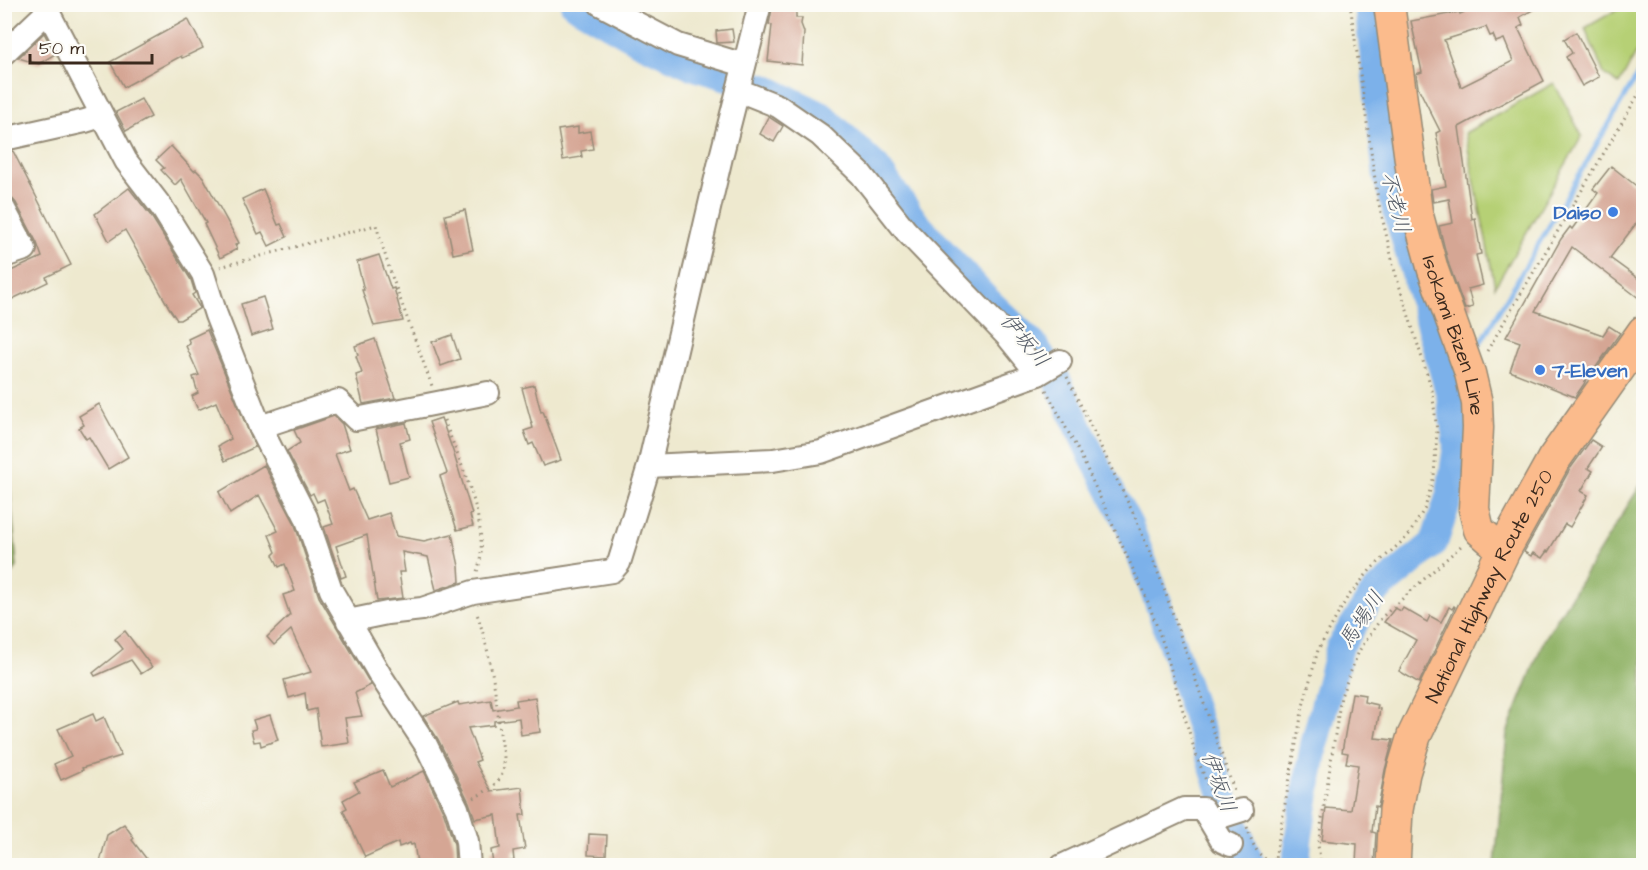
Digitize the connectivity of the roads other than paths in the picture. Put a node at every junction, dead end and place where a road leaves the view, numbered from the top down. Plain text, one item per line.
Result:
1 (600, 4) edge
2 (760, 4) edge
3 (1389, 4) edge
4 (46, 8) edge
5 (4, 53) edge
6 (741, 78) junction
7 (101, 116) junction
8 (4, 139) edge
9 (4, 209) edge
10 (4, 256) edge
11 (1644, 332) edge
12 (488, 393) dead end
13 (260, 427) junction
14 (649, 466) junction
15 (1503, 551) junction
16 (348, 621) junction
17 (1231, 845) dead end
18 (469, 866) edge
19 (1062, 866) edge
20 (1393, 866) edge

1 - 6 street
2 - 6 street
3 - 15 main road, Isokami Bizen Line
4 - 5 street
4 - 7 street
6 - 14 street
6 - 14 street
7 - 8 street
7 - 13 street
9 - 10 street
11 - 15 highway, National Highway Route 250
12 - 13 street
13 - 16 street
14 - 16 street
15 - 20 highway, National Highway Route 250
16 - 18 street
17 - 19 street

